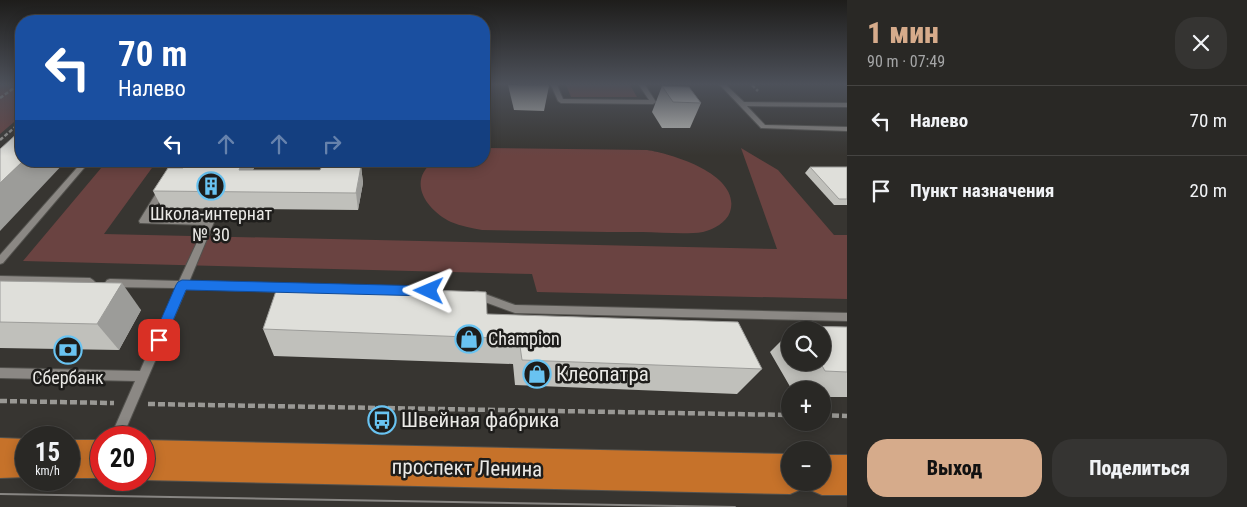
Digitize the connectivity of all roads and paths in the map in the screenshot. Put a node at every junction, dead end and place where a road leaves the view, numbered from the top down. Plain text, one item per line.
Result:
1 (746, 109) edge
2 (15, 127) edge
3 (847, 128) edge
4 (0, 140) edge
5 (82, 167) edge
6 (177, 167) edge
7 (0, 261) edge
8 (0, 280) edge
9 (182, 285) junction
10 (300, 288) edge
11 (467, 292) edge
12 (847, 317) edge
13 (0, 373) edge
14 (143, 376) junction
15 (0, 401) edge
16 (132, 403) junction
17 (781, 414) edge
18 (831, 415) edge
19 (847, 416) edge
20 (121, 426) edge
21 (0, 458) edge
22 (15, 458) edge
23 (155, 460) edge
24 (781, 474) edge
25 (831, 475) edge
26 (847, 475) edge

1 - 3 lane
2 - 4 path
5 - 7 lane
6 - 9 lane
8 - 9 lane
9 - 10 lane
9 - 14 lane
11 - 12 lane
13 - 14 lane
14 - 16 lane
15 - 16 path
16 - 17 path
16 - 20 lane
18 - 19 path
21 - 22 highway
23 - 24 highway, проспект Ленина
25 - 26 highway

